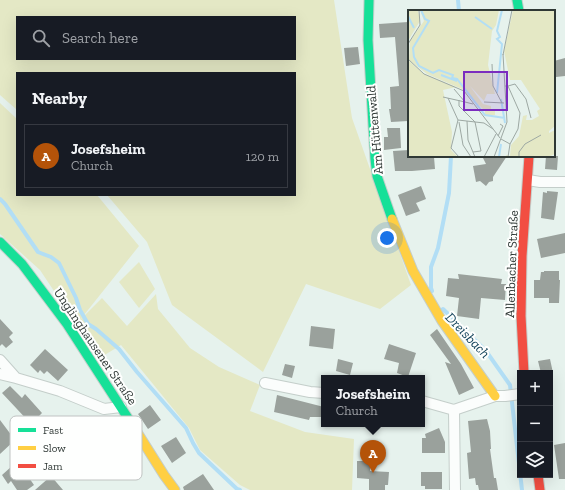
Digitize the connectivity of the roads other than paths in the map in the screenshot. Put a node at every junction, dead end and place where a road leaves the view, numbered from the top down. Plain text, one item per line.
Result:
1 (369, 0) edge
2 (517, 0) edge
3 (518, 10) edge
4 (529, 157) edge
5 (528, 180) junction
6 (565, 182) edge
7 (0, 242) edge
8 (0, 360) edge
9 (524, 370) edge
10 (0, 374) edge
11 (16, 378) junction
12 (265, 383) dead end
13 (321, 393) edge
14 (517, 394) edge
15 (500, 396) junction
16 (425, 402) edge
17 (121, 407) junction
18 (454, 410) junction
19 (127, 416) edge
20 (142, 440) edge
21 (538, 478) edge
22 (175, 490) edge
23 (455, 490) edge
24 (540, 490) edge

1 - 15 main road, Am Hüttenwald
2 - 3 main road
4 - 5 main road, Allenbacher Straße
5 - 6 street
5 - 9 main road, Allenbacher Straße
7 - 17 main road, Unglinghausener Straße
8 - 11 street
10 - 11 street
11 - 17 street
12 - 13 street
14 - 15 street
15 - 18 street
16 - 18 street
17 - 19 main road, Unglinghausener Straße
18 - 23 street
20 - 22 main road, Unglinghausener Straße
21 - 24 main road

